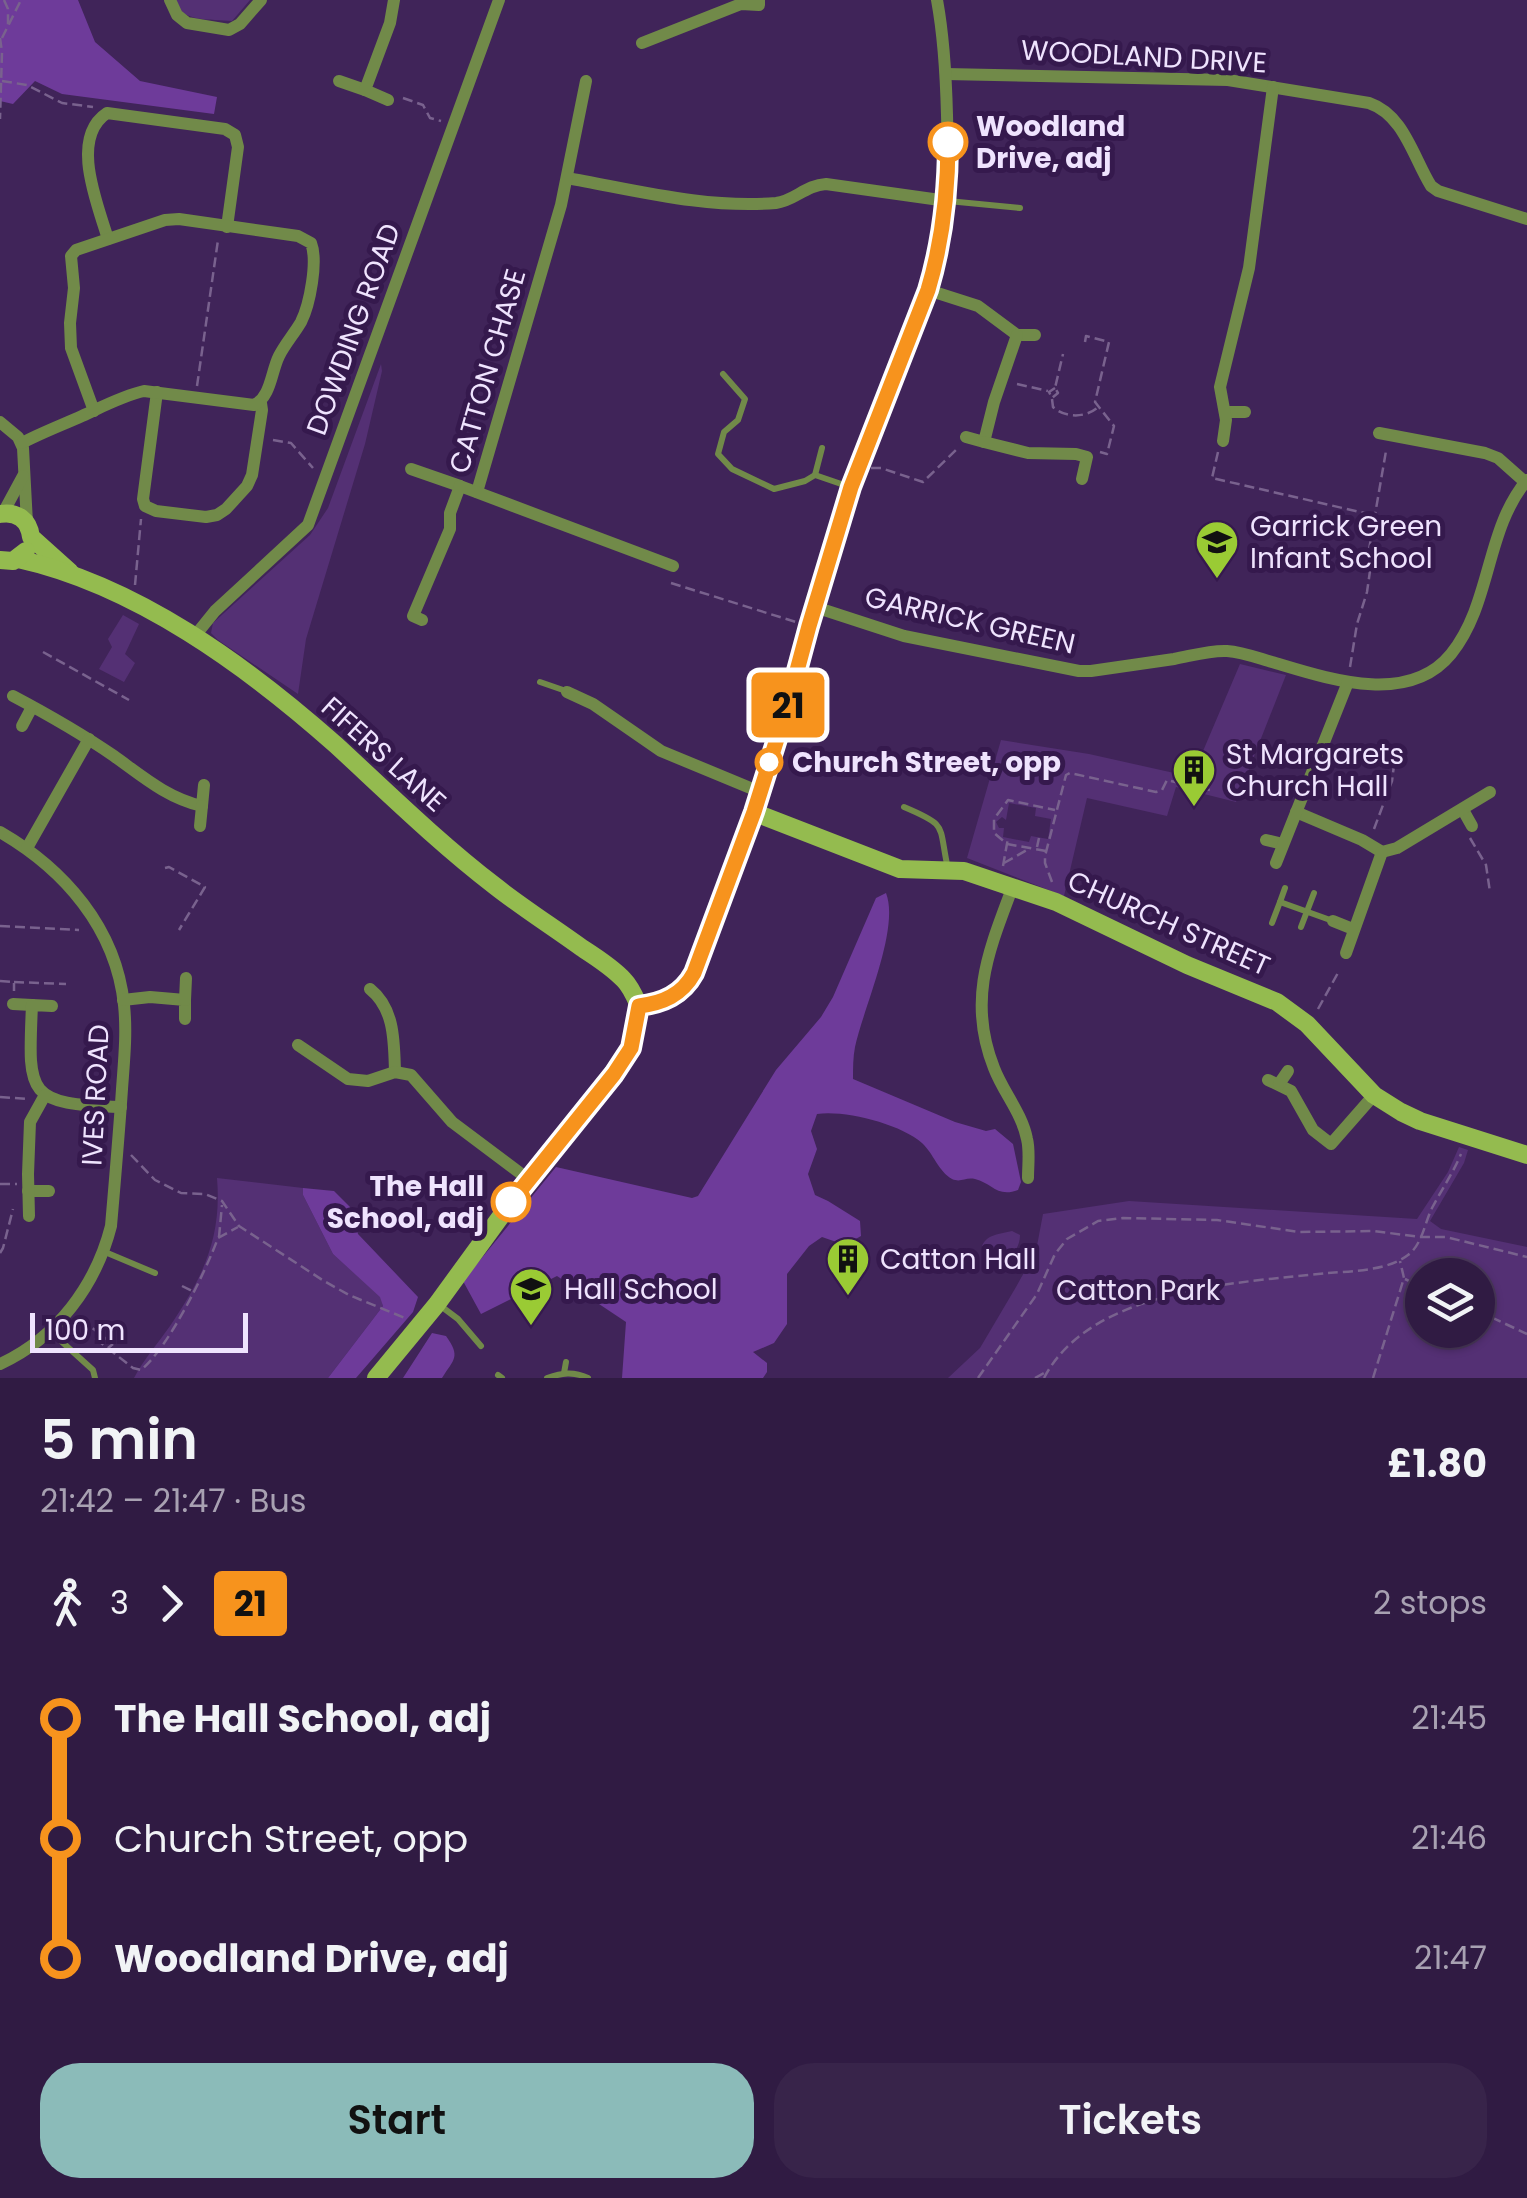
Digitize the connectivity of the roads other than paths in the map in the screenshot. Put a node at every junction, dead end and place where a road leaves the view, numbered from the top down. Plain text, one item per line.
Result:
1 (170, 0) edge
2 (261, 0) edge
3 (394, 0) edge
4 (499, 0) edge
5 (759, 0) edge
6 (937, 0) edge
7 (652, 44) dead end
8 (946, 74) junction
9 (339, 81) dead end
10 (586, 81) dead end
11 (1273, 87) junction
12 (365, 90) junction
13 (388, 100) road end
14 (567, 178) junction
15 (947, 201) junction
16 (1020, 208) dead end
17 (1527, 219) edge
18 (224, 226) junction
19 (108, 239) junction
20 (928, 290) junction
21 (1017, 335) junction
22 (1035, 335) dead end
23 (723, 374) dead end
24 (157, 392) junction
25 (260, 403) junction
26 (94, 411) junction
27 (1225, 412) junction
28 (1245, 412) dead end
29 (0, 422) edge
30 (1384, 434) road end
31 (966, 438) road end
32 (1223, 441) road end
33 (984, 442) junction
34 (22, 443) junction
35 (822, 448) dead end
36 (411, 469) dead end
37 (24, 474) junction
38 (815, 475) junction
39 (1082, 480) dead end
40 (1526, 481) edge
41 (460, 486) junction
42 (851, 487) junction
43 (478, 492) junction
44 (1, 513) edge
45 (29, 530) junction
46 (6, 561) edge
47 (673, 566) dead end
48 (70, 572) junction
49 (815, 607) junction
50 (412, 616) dead end
51 (194, 637) junction
52 (540, 682) dead end
53 (1348, 682) junction
54 (568, 692) joint
55 (12, 696) dead end
56 (32, 707) junction
57 (22, 726) dead end
58 (89, 740) junction
59 (204, 785) dead end
60 (760, 792) junction
61 (1490, 792) dead end
62 (202, 806) junction
63 (904, 806) dead end
64 (1463, 810) junction
65 (754, 812) junction
66 (1296, 812) junction
67 (200, 826) dead end
68 (1470, 829) road end
69 (0, 832) edge
70 (1266, 840) dead end
71 (1284, 844) junction
72 (27, 848) junction
73 (1382, 852) junction
74 (1276, 863) dead end
75 (948, 870) junction
76 (1007, 879) junction
77 (1285, 888) dead end
78 (1314, 892) dead end
79 (1280, 902) junction
80 (1307, 912) junction
81 (1333, 921) joint
82 (1272, 923) dead end
83 (1301, 926) dead end
84 (1354, 929) junction
85 (1346, 952) dead end
86 (186, 978) dead end
87 (370, 989) dead end
88 (124, 1000) junction
89 (185, 1000) junction
90 (14, 1004) road end
91 (32, 1004) junction
92 (52, 1006) dead end
93 (639, 1006) junction
94 (184, 1019) dead end
95 (298, 1045) dead end
96 (1288, 1071) dead end
97 (395, 1072) junction
98 (1374, 1095) junction
99 (42, 1100) junction
100 (121, 1107) junction
101 (1527, 1155) edge
102 (1028, 1178) dead end
103 (528, 1179) junction
104 (28, 1191) junction
105 (49, 1191) dead end
106 (24, 1211) road end
107 (104, 1252) junction
108 (155, 1273) dead end
109 (438, 1304) junction
110 (50, 1331) junction
111 (481, 1346) dead end
112 (566, 1362) dead end
113 (0, 1364) edge
114 (564, 1373) junction
115 (95, 1378) edge
116 (376, 1378) edge
117 (547, 1378) edge
118 (588, 1378) edge

1 - 2 street
3 - 12 street
4 - 51 street, DOWDING ROAD
5 - 7 street
6 - 8 street
8 - 11 street, WOODLAND DRIVE
8 - 15 street
9 - 12 street
10 - 14 street, CATTON CHASE
11 - 17 street, WOODLAND DRIVE
11 - 27 street
12 - 13 street
14 - 15 street
14 - 43 street, CATTON CHASE
15 - 16 lane
15 - 20 street
18 - 19 street
18 - 19 street
18 - 25 street
19 - 26 street
20 - 21 street
20 - 42 street
21 - 22 street
21 - 33 street
23 - 38 lane
24 - 25 street
24 - 25 street
24 - 26 street
26 - 34 street
27 - 28 street
27 - 32 street
29 - 34 street
30 - 40 street, GARRICK GREEN
31 - 33 street
33 - 39 street
34 - 37 street
35 - 38 lane
36 - 41 street, CATTON CHASE
37 - 44 street
37 - 45 street
38 - 42 lane
40 - 53 street, GARRICK GREEN
41 - 43 street, CATTON CHASE
41 - 50 street
42 - 49 street
43 - 47 street, CATTON CHASE
44 - 45 street, FIFERS LANE
45 - 46 street, FIFERS LANE
45 - 48 street, FIFERS LANE
46 - 48 street, FIFERS LANE
48 - 51 street, FIFERS LANE
49 - 53 street, GARRICK GREEN
49 - 60 street
51 - 93 street, FIFERS LANE
52 - 54 lane
53 - 66 street
54 - 60 street
55 - 56 street
56 - 57 street
56 - 58 street
58 - 62 street
58 - 72 street
59 - 62 street
60 - 65 street
61 - 64 street
62 - 67 street
63 - 75 lane
64 - 68 street
64 - 73 street
65 - 75 street, CHURCH STREET
65 - 93 street
66 - 71 street
66 - 73 street
69 - 72 street, IVES ROAD
70 - 71 street
71 - 74 street
72 - 88 street, IVES ROAD
73 - 84 street
75 - 76 street, CHURCH STREET
76 - 98 street, CHURCH STREET
76 - 102 street
77 - 79 lane
78 - 80 lane
79 - 80 lane
79 - 82 lane
80 - 81 lane
80 - 83 lane
81 - 84 street
84 - 85 street
86 - 89 street
87 - 97 street
88 - 89 street
88 - 100 street, IVES ROAD
89 - 94 street
90 - 91 street
91 - 92 street
91 - 99 street
93 - 103 street
95 - 97 street
96 - 98 street
97 - 103 street
98 - 101 street, CHURCH STREET
99 - 100 street
99 - 104 street
100 - 107 street, IVES ROAD
103 - 109 street
104 - 105 street
104 - 106 street
107 - 108 lane
107 - 110 street, IVES ROAD
109 - 111 lane
109 - 116 street
110 - 113 street, IVES ROAD
110 - 115 lane
112 - 114 lane
114 - 117 lane
114 - 118 lane

